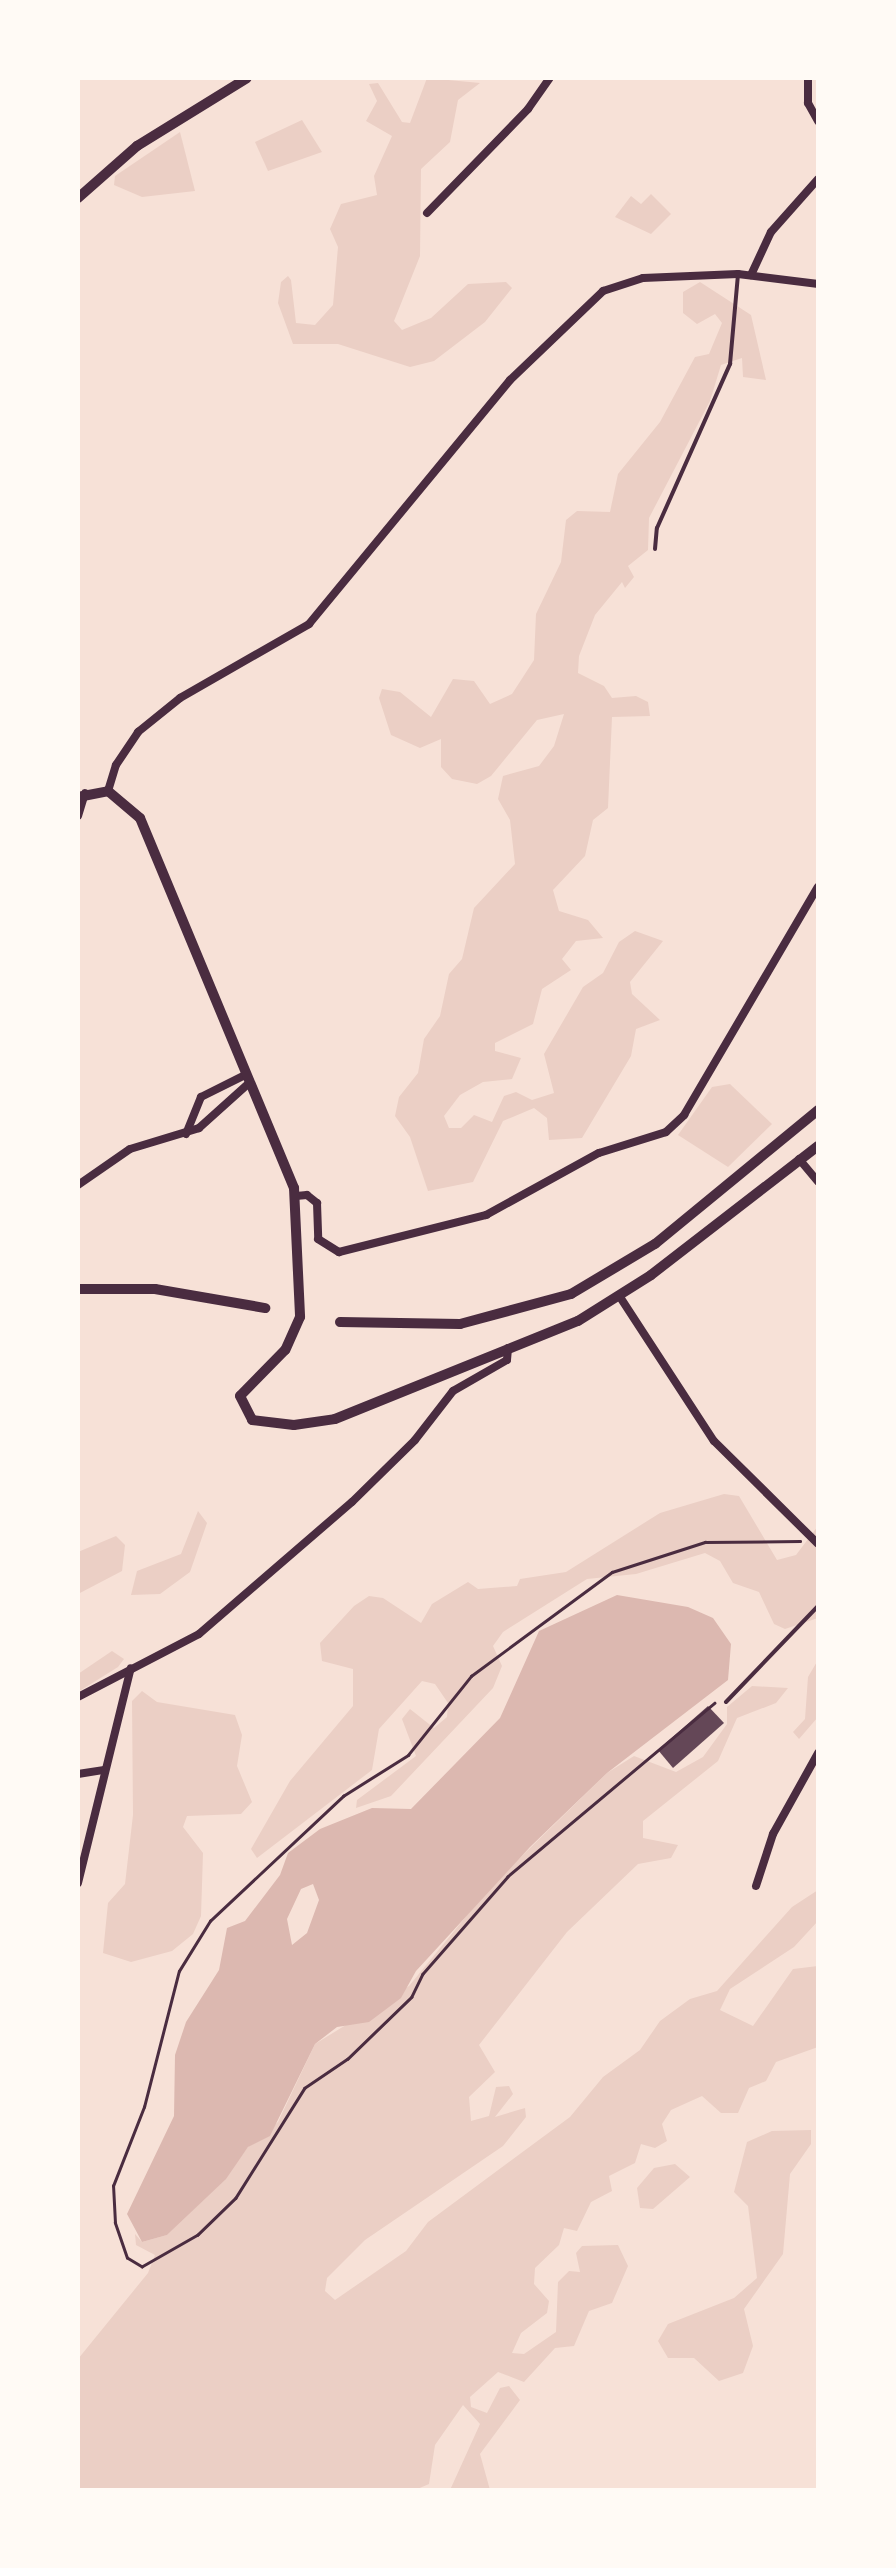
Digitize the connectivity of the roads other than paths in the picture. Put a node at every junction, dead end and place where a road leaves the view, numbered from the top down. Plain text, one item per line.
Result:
1 (247, 78) edge
2 (550, 78) edge
3 (808, 78) edge
4 (818, 121) edge
5 (818, 179) edge
6 (78, 198) edge
7 (427, 212) dead end
8 (738, 274) junction
9 (751, 275) junction
10 (818, 284) edge
11 (655, 549) dead end
12 (108, 790) junction
13 (82, 795) edge
14 (78, 816) edge
15 (818, 888) edge
16 (247, 1079) junction
17 (818, 1110) edge
18 (186, 1134) junction
19 (818, 1146) edge
20 (798, 1157) junction
21 (818, 1182) edge
22 (78, 1185) edge
23 (296, 1196) junction
24 (78, 1289) edge
25 (620, 1298) junction
26 (265, 1308) dead end
27 (340, 1322) dead end
28 (508, 1347) junction
29 (817, 1542) edge
30 (818, 1606) edge
31 (131, 1668) junction
32 (78, 1696) edge
33 (726, 1702) road end
34 (818, 1754) edge
35 (103, 1770) junction
36 (78, 1774) edge
37 (78, 1883) edge
38 (756, 1886) dead end

1 - 6 street
2 - 7 street
3 - 4 street
5 - 9 street
8 - 9 street
8 - 11 lane
8 - 12 street
9 - 10 street
12 - 13 street
12 - 16 street
13 - 14 street
15 - 23 street
16 - 18 street
16 - 18 street
16 - 23 street
17 - 27 street
18 - 22 street
19 - 20 street
20 - 21 street
20 - 25 street
23 - 28 street
24 - 26 street
25 - 28 street
25 - 29 street
28 - 31 street
30 - 33 lane
31 - 32 street
31 - 35 street
34 - 38 street
35 - 36 street
35 - 37 street

